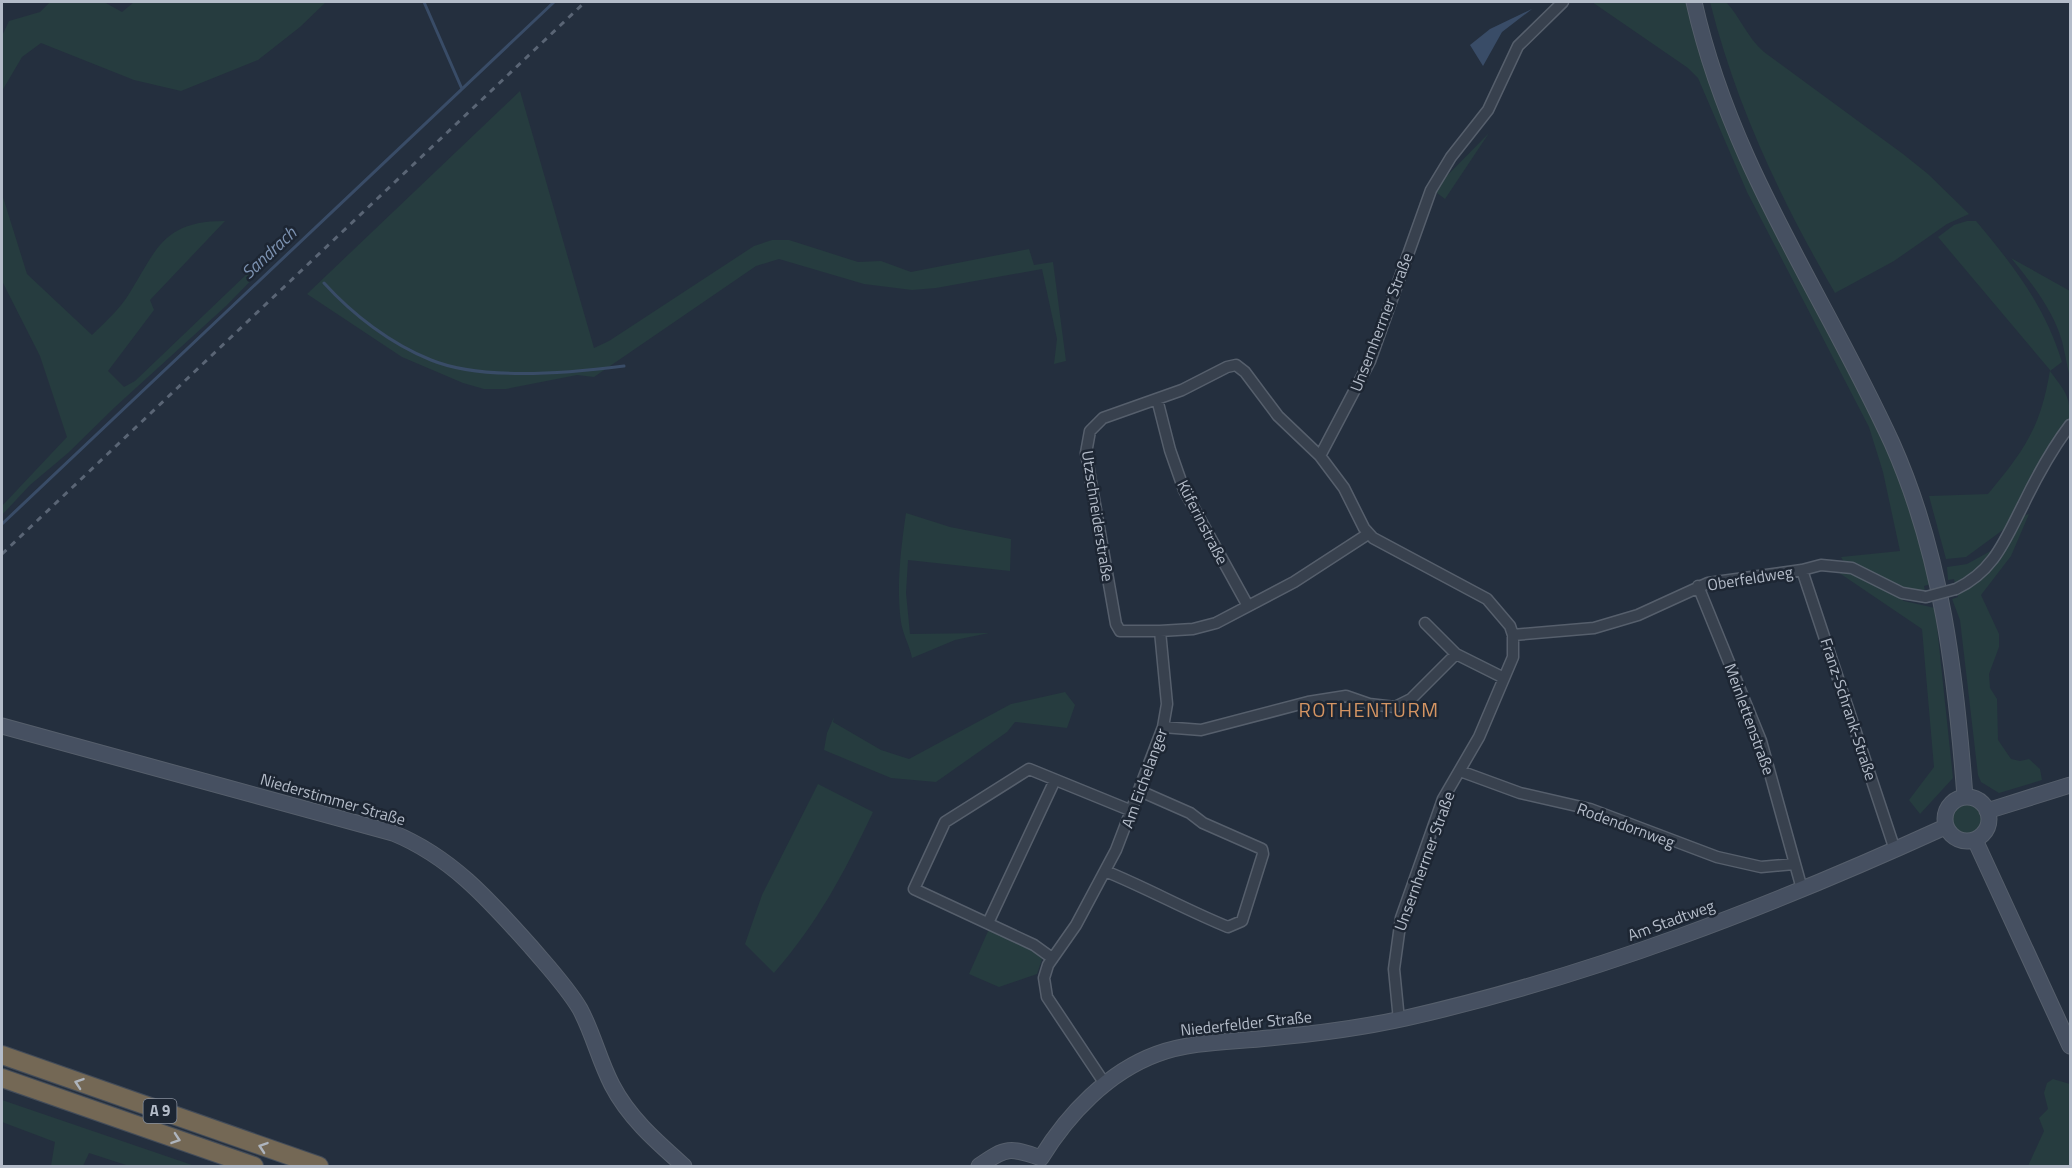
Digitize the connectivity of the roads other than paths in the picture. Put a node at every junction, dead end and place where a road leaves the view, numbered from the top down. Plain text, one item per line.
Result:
1 (1563, 2) edge
2 (1694, 2) edge
3 (1157, 399) junction
4 (2070, 426) edge
5 (1320, 456) junction
6 (1368, 534) junction
7 (1802, 570) junction
8 (1698, 586) junction
9 (1248, 606) junction
10 (1425, 623) dead end
11 (1160, 631) junction
12 (1513, 635) junction
13 (1456, 654) junction
14 (1504, 678) junction
15 (2, 726) edge
16 (1163, 727) junction
17 (1460, 771) junction
18 (1054, 780) junction
19 (2070, 785) edge
20 (1140, 791) junction
21 (1965, 797) junction
22 (1132, 811) junction
23 (1987, 811) junction
24 (1945, 827) junction
25 (1975, 840) junction
26 (1895, 849) junction
27 (1794, 864) junction
28 (1105, 871) junction
29 (1802, 889) junction
30 (988, 923) junction
31 (1052, 958) junction
32 (1398, 1020) junction
33 (2070, 1046) edge
34 (2, 1056) edge
35 (2, 1078) edge
36 (1105, 1084) junction
37 (1039, 1162) edge
38 (254, 1167) edge
39 (319, 1167) edge
40 (684, 1167) edge
41 (979, 1167) edge

1 - 5 street, Unsernherrner Straße
2 - 21 street
3 - 5 street, Utzschneiderstraße
3 - 9 street, Küferinstraße
3 - 11 street, Utzschneiderstraße
4 - 7 street, Oberfeldweg, bridge
5 - 6 street
6 - 9 street
6 - 12 street
7 - 8 street, Oberfeldweg
7 - 26 street, Franz-Schrank-Straße
8 - 12 street, Oberfeldweg
8 - 27 street, Meinlettenstraße
9 - 11 street
10 - 13 street
11 - 16 street, Am Eichelanger
12 - 14 street, Unsernherrner Straße
13 - 14 street
13 - 16 street
14 - 17 street, Unsernherrner Straße
15 - 40 street, Niederstimmer Straße
16 - 20 street, Am Eichelanger
17 - 27 street, Rodendornweg
17 - 32 street, Unsernherrner Straße
18 - 22 street
18 - 30 street
18 - 30 street
19 - 23 street
20 - 22 street, Am Eichelanger
20 - 28 street
21 - 23 street
21 - 24 street
22 - 28 street, Am Eichelanger
23 - 25 street
24 - 25 street
24 - 26 street, Am Stadtweg
25 - 33 street
26 - 29 street, Am Stadtweg
27 - 29 street, Meinlettenstraße
28 - 31 street, Am Eichelanger
29 - 32 street, Am Stadtweg
30 - 31 street
31 - 36 street, Am Eichelanger
32 - 36 street, Niederfelder Straße
39 -> 34 highway, A 9
35 -> 38 highway, A 9
36 - 37 street, Niederfelder Straße
37 - 41 street

